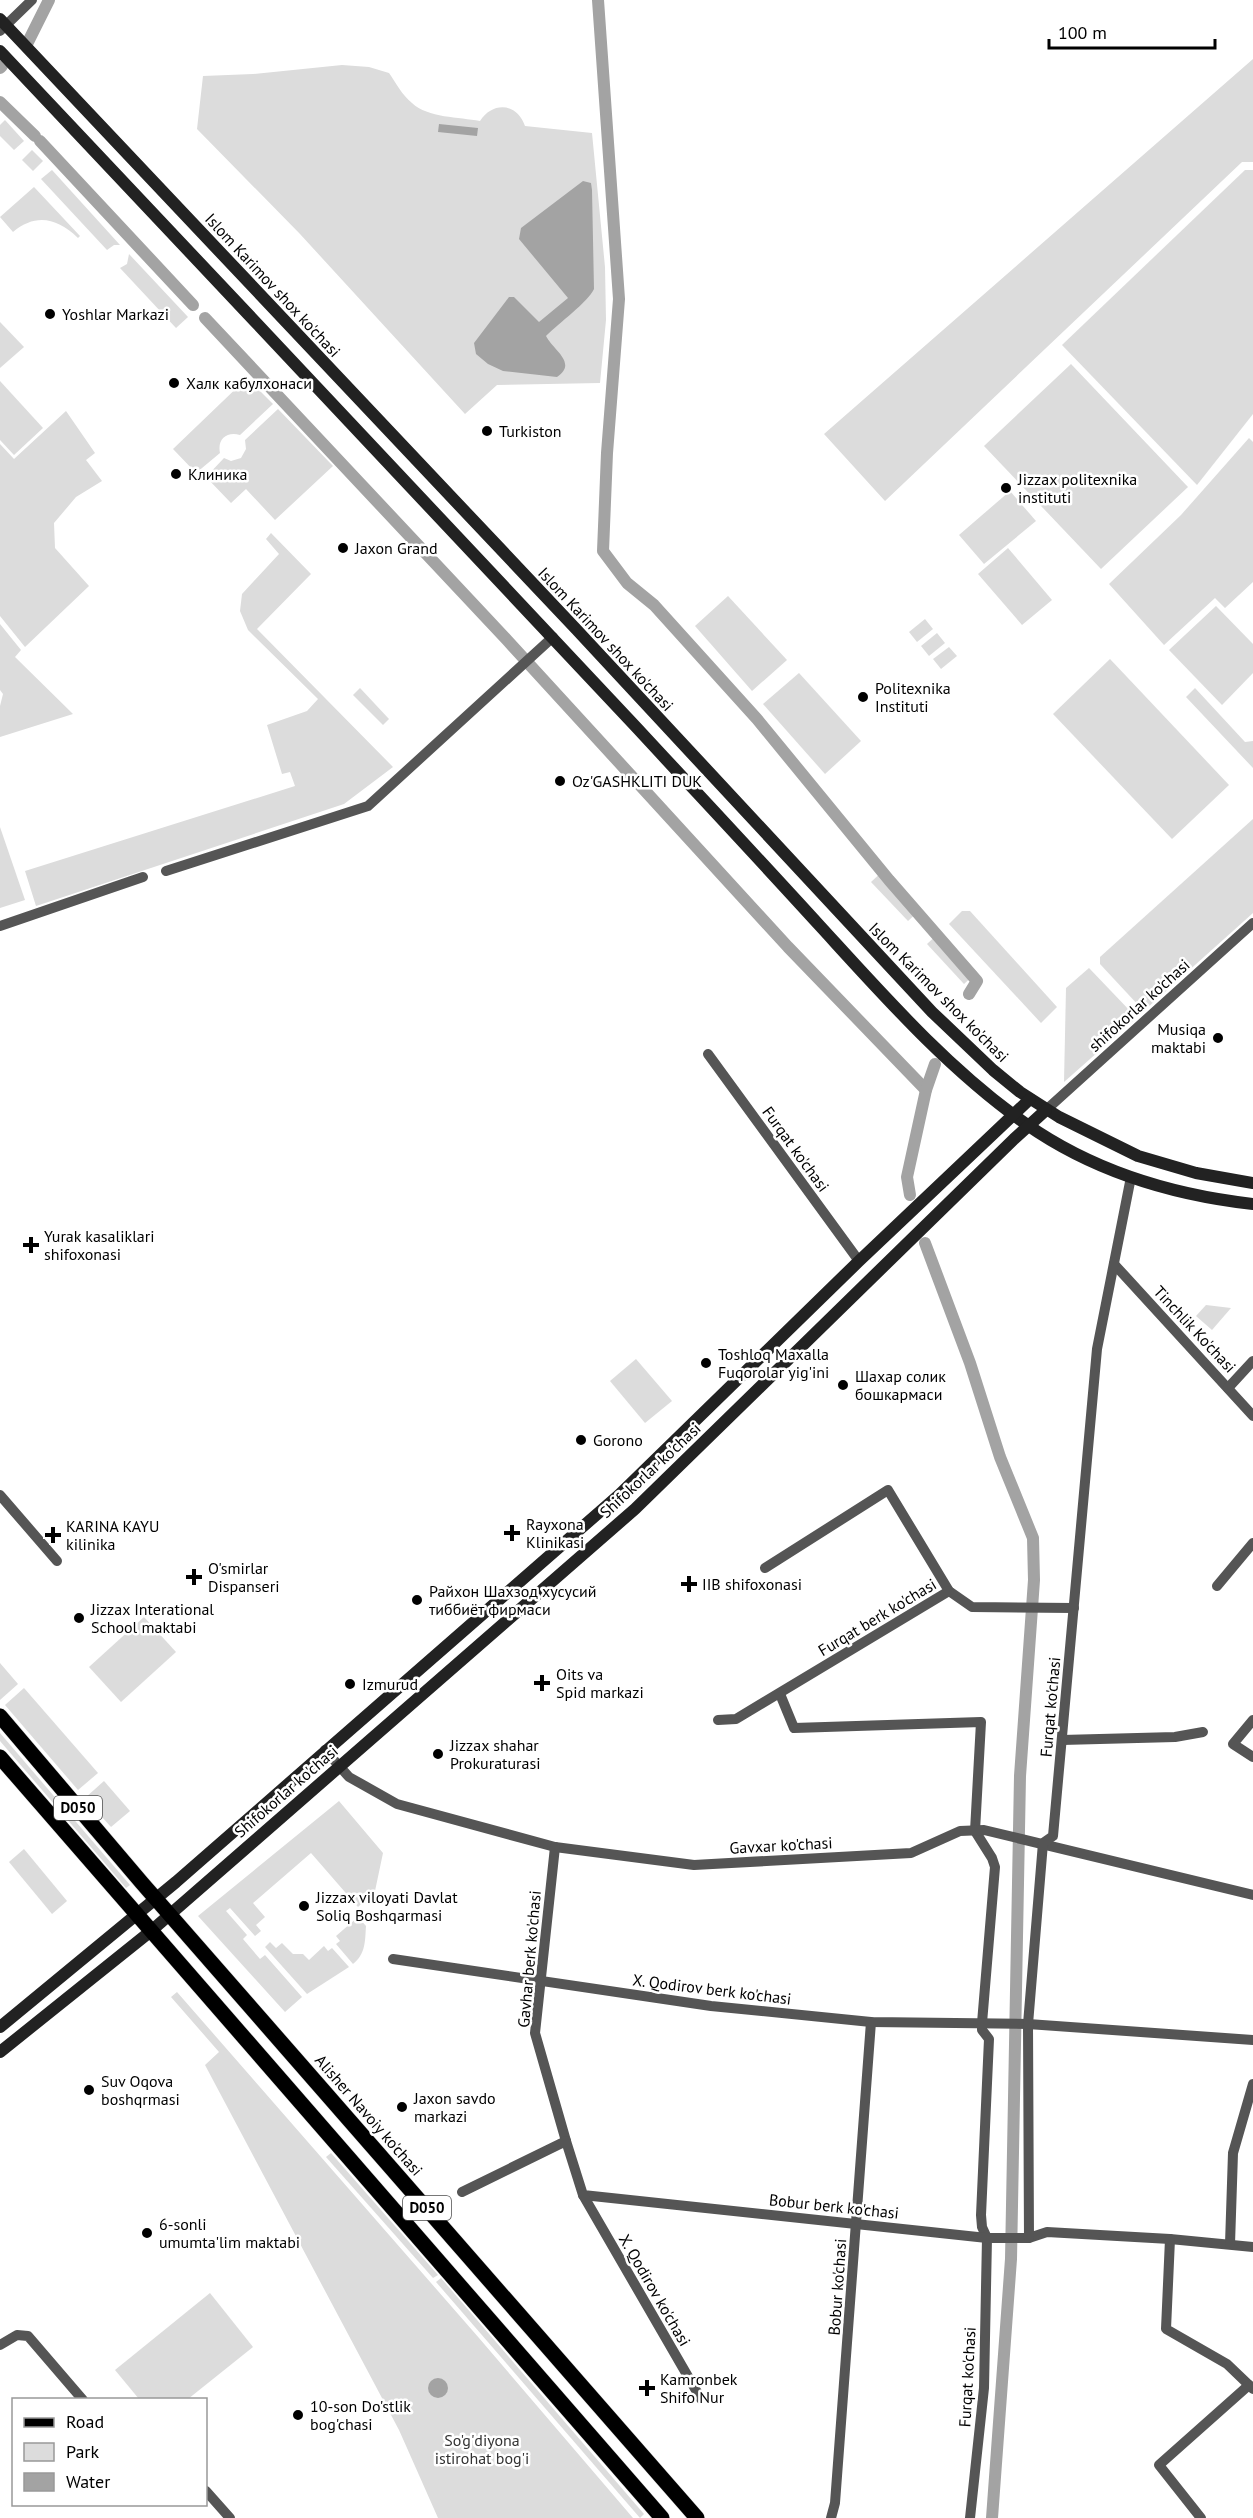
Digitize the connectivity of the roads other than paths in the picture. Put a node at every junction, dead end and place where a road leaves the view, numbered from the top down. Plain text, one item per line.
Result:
1 (32, 0) edge
2 (2, 25) edge
3 (0, 51) edge
4 (553, 637) junction
5 (166, 871) dead end
6 (143, 877) dead end
7 (1253, 923) edge
8 (0, 926) edge
9 (708, 1054) dead end
10 (1030, 1099) junction
11 (1046, 1110) junction
12 (1014, 1115) junction
13 (1028, 1125) junction
14 (1131, 1177) junction
15 (1253, 1183) edge
16 (1253, 1204) edge
17 (860, 1261) junction
18 (1114, 1264) junction
19 (1253, 1361) edge
20 (1228, 1388) junction
21 (1253, 1416) edge
22 (0, 1496) edge
23 (1253, 1543) edge
24 (57, 1561) dead end
25 (765, 1568) dead end
26 (1216, 1586) dead end
27 (949, 1591) junction
28 (1074, 1608) junction
29 (780, 1694) junction
30 (0, 1716) edge
31 (718, 1720) dead end
32 (1253, 1720) edge
33 (1203, 1732) dead end
34 (1062, 1740) junction
35 (325, 1750) junction
36 (0, 1757) edge
37 (1253, 1757) edge
38 (339, 1766) junction
39 (975, 1831) junction
40 (1043, 1843) junction
41 (555, 1847) junction
42 (1253, 1895) edge
43 (156, 1899) junction
44 (170, 1914) junction
45 (137, 1915) junction
46 (151, 1931) junction
47 (393, 1959) dead end
48 (541, 1982) junction
49 (871, 2022) junction
50 (982, 2023) junction
51 (1028, 2024) junction
52 (0, 2027) edge
53 (1253, 2040) edge
54 (0, 2052) edge
55 (1253, 2084) edge
56 (566, 2141) junction
57 (462, 2192) dead end
58 (583, 2196) junction
59 (856, 2223) junction
60 (987, 2238) junction
61 (1029, 2238) junction
62 (1170, 2239) junction
63 (1230, 2244) junction
64 (1253, 2247) edge
65 (0, 2345) edge
66 (1251, 2387) edge
67 (81, 2398) edge
68 (701, 2399) dead end
69 (207, 2492) edge
70 (230, 2518) edge
71 (662, 2518) edge
72 (697, 2518) edge
73 (831, 2518) edge
74 (970, 2518) edge
75 (1201, 2518) edge

1 - 2 street
2 - 10 main road, Islom Karimov shox ko'chasi
3 - 4 main road
4 - 5 street
4 - 12 main road
6 - 8 street
7 - 11 street, shifokorlar ko'chasi
9 - 17 street, Furqat ko'chasi
10 - 11 main road, Islom Karimov shox ko'chasi
10 - 12 main road, Shifokorlar ko'chasi
11 - 13 main road, Shifokorlar ko'chasi
11 - 15 main road, Islom Karimov shox ko'chasi
12 - 13 main road
12 - 17 main road, Shifokorlar ko'chasi
13 - 14 main road
13 - 38 main road, Shifokorlar ko'chasi
14 - 16 main road
14 - 18 street, Furqat ko'chasi
17 - 35 main road, Shifokorlar ko'chasi
18 - 20 street, Tinchlik Ko'chasi
18 - 28 street, Furqat ko'chasi
19 - 20 street
20 - 21 street, Tinchlik Ko'chasi
22 - 24 street
23 - 26 street
25 - 27 street, Furqat berk ko'chasi
27 - 28 street
27 - 29 street, Furqat berk ko'chasi
28 - 34 street, Furqat ko'chasi
29 - 31 street, Furqat berk ko'chasi
29 - 39 street
30 - 43 main road, D050
32 - 37 street
33 - 34 street
34 - 40 street, Furqat ko'chasi
35 - 38 street, Gavxar ko'chasi
35 - 43 main road, Shifokorlar ko'chasi
36 - 45 main road, D050
38 - 41 street, Gavxar ko'chasi
38 - 44 main road, Shifokorlar ko'chasi
39 - 40 street, Gavxar ko'chasi
39 - 41 street, Gavxar ko'chasi
39 - 50 street, Furqat ko'chasi
40 - 42 street, Gavxar ko'chasi
40 - 51 street, Furqat ko'chasi
41 - 48 street, Gavhar berk ko'chasi
43 - 44 main road, Alisher Navoiy ko'chasi / D050
43 - 45 main road, Shifokorlar ko'chasi
44 - 46 main road, Shifokorlar ko'chasi
44 - 72 main road, Alisher Navoiy ko'chasi / D050
45 - 46 main road, D050
45 - 52 main road, Shifokorlar ko'chasi
46 - 54 main road, Shifokorlar ko'chasi
46 - 71 main road, D050
47 - 48 street, X. Qodirov berk ko'chasi
48 - 49 street, X. Qodirov berk ko'chasi
48 - 56 street, Gavhar berk ko'chasi
49 - 50 street, X. Qodirov berk ko'chasi
49 - 59 street, Bobur ko'chasi
50 - 51 street, X. Qodirov berk ko'chasi
50 - 60 street, Furqat ko'chasi
51 - 53 street, X. Qodirov berk ko'chasi
51 - 61 street, Furqat ko'chasi
55 - 63 street
56 - 57 street
56 - 58 street
58 - 59 street, Bobur berk ko'chasi
58 - 68 street, X. Qodirov ko'chasi
59 - 60 street, Bobur berk ko'chasi
59 - 73 street, Bobur ko'chasi
60 - 61 street, Bobur berk ko'chasi
60 - 74 street, Furqat ko'chasi
61 - 62 street, Bobur berk ko'chasi
62 - 63 street, Bobur berk ko'chasi
62 - 66 street
63 - 64 street, Bobur berk ko'chasi
65 - 67 street
66 - 75 street
69 - 70 street

